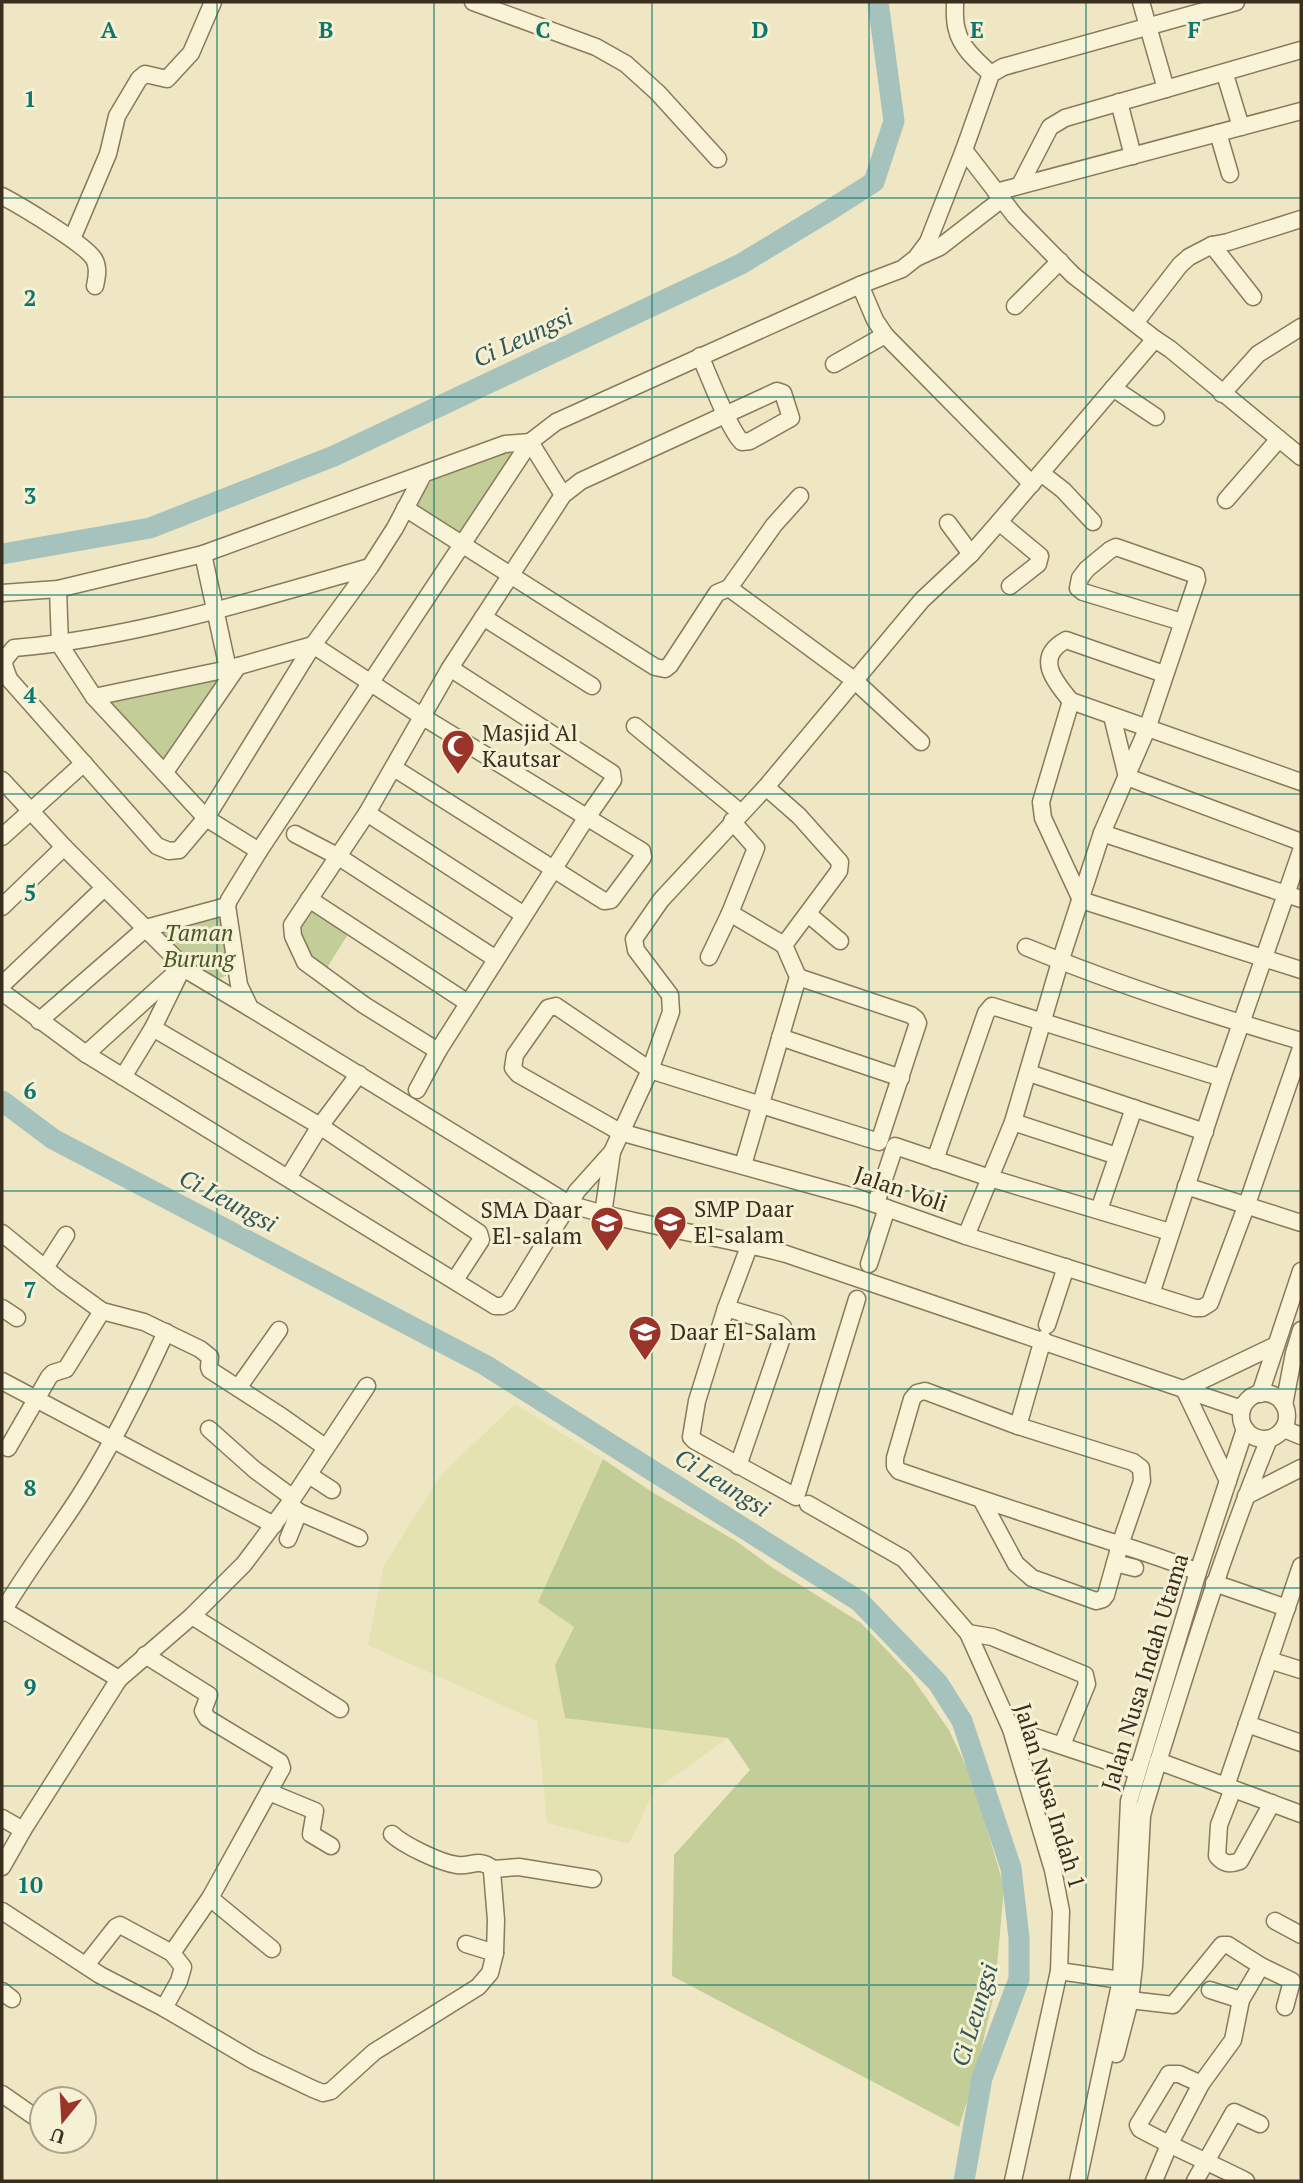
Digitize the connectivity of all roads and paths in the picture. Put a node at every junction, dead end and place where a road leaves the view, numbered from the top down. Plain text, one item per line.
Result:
1 (213, 2) edge
2 (473, 2) edge
3 (955, 2) edge
4 (1141, 2) edge
5 (1236, 2) edge
6 (1148, 27) junction
7 (1301, 50) edge
8 (991, 74) junction
9 (1227, 81) dead end
10 (1166, 89) junction
11 (1119, 102) junction
12 (1301, 111) edge
13 (1241, 127) junction
14 (1218, 133) junction
15 (964, 150) junction
16 (1133, 156) junction
17 (718, 159) dead end
18 (1230, 174) dead end
19 (1020, 185) junction
20 (2, 196) edge
21 (999, 196) junction
22 (1301, 219) edge
23 (72, 239) junction
24 (1212, 246) junction
25 (916, 258) junction
26 (1060, 261) junction
27 (860, 285) junction
28 (95, 286) dead end
29 (1253, 297) dead end
30 (1015, 306) dead end
31 (1135, 323) junction
32 (1301, 327) edge
33 (885, 335) junction
34 (1155, 339) junction
35 (700, 356) junction
36 (834, 364) dead end
37 (1112, 388) junction
38 (1222, 394) junction
39 (1156, 417) dead end
40 (1279, 439) junction
41 (530, 442) junction
42 (1301, 457) edge
43 (423, 475) junction
44 (1036, 479) junction
45 (563, 495) junction
46 (800, 496) dead end
47 (1226, 500) dead end
48 (405, 508) junction
49 (999, 522) junction
50 (1093, 522) dead end
51 (948, 523) dead end
52 (463, 544) junction
53 (203, 554) junction
54 (971, 554) junction
55 (370, 567) junction
56 (510, 575) junction
57 (1010, 586) dead end
58 (729, 588) junction
59 (58, 589) junction
60 (2, 593) edge
61 (216, 611) junction
62 (483, 617) junction
63 (1182, 622) junction
64 (61, 645) junction
65 (313, 645) junction
66 (233, 667) junction
67 (450, 668) junction
68 (1164, 674) junction
69 (854, 680) junction
70 (370, 683) junction
71 (592, 686) dead end
72 (94, 697) junction
73 (1071, 701) junction
74 (1112, 716) junction
75 (423, 717) junction
76 (635, 726) dead end
77 (1147, 729) junction
78 (921, 742) dead end
79 (83, 762) junction
80 (394, 768) junction
81 (165, 772) junction
82 (1127, 777) junction
83 (2, 780) edge
84 (1301, 782) edge
85 (766, 787) junction
86 (31, 810) junction
87 (367, 813) junction
88 (587, 817) junction
89 (736, 817) junction
90 (206, 818) junction
91 (1102, 833) junction
92 (295, 834) dead end
93 (2, 836) edge
94 (1301, 842) edge
95 (64, 847) junction
96 (259, 851) junction
97 (1301, 851) edge
98 (339, 857) junction
99 (553, 870) junction
100 (104, 888) junction
101 (1294, 897) edge
102 (309, 899) junction
103 (1081, 900) junction
104 (227, 906) junction
105 (2, 907) edge
106 (730, 913) junction
107 (808, 914) junction
108 (524, 915) junction
109 (146, 928) junction
110 (840, 941) dead end
111 (784, 945) junction
112 (1026, 947) dead end
113 (709, 957) dead end
114 (1265, 958) junction
115 (496, 959) junction
116 (1060, 962) junction
117 (183, 967) junction
118 (1301, 970) edge
119 (798, 977) junction
120 (2, 985) edge
121 (2, 992) edge
122 (468, 1003) junction
123 (250, 1008) junction
124 (39, 1021) junction
125 (1043, 1021) junction
126 (1242, 1024) junction
127 (153, 1028) junction
128 (780, 1037) junction
129 (1301, 1041) edge
130 (1301, 1048) edge
131 (438, 1051) junction
132 (86, 1054) junction
133 (650, 1070) junction
134 (1028, 1073) junction
135 (359, 1074) junction
136 (123, 1077) junction
137 (901, 1078) junction
138 (1222, 1078) junction
139 (417, 1090) dead end
140 (760, 1104) junction
141 (1134, 1108) junction
142 (1013, 1122) junction
143 (320, 1126) junction
144 (620, 1132) junction
145 (1205, 1132) junction
146 (612, 1152) junction
147 (1117, 1156) junction
148 (935, 1160) junction
149 (743, 1164) junction
150 (288, 1178) junction
151 (990, 1178) junction
152 (1186, 1186) junction
153 (569, 1204) junction
154 (1247, 1204) junction
155 (881, 1205) junction
156 (1099, 1210) junction
157 (603, 1214) junction
158 (1301, 1223) edge
159 (1170, 1232) junction
160 (2, 1233) edge
161 (66, 1235) dead end
162 (966, 1236) junction
163 (750, 1244) junction
164 (869, 1264) dead end
165 (45, 1268) junction
166 (1066, 1268) junction
167 (1301, 1270) edge
168 (455, 1280) junction
169 (1151, 1294) junction
170 (857, 1299) dead end
171 (2, 1308) edge
172 (726, 1308) junction
173 (102, 1311) junction
174 (17, 1318) dead end
175 (279, 1330) dead end
176 (1301, 1330) edge
177 (166, 1332) junction
178 (1045, 1332) junction
179 (1276, 1345) junction
180 (1294, 1353) junction
181 (1301, 1369) edge
182 (2, 1381) edge
183 (367, 1386) dead end
184 (238, 1388) junction
185 (1184, 1389) junction
186 (1260, 1394) junction
187 (36, 1399) junction
188 (1284, 1405) junction
189 (1242, 1409) junction
190 (1018, 1426) junction
191 (209, 1429) dead end
192 (1245, 1429) junction
193 (1284, 1429) junction
194 (1301, 1436) edge
195 (1269, 1439) junction
196 (113, 1441) junction
197 (325, 1447) junction
198 (8, 1448) dead end
199 (738, 1466) junction
200 (1301, 1468) edge
201 (309, 1475) junction
202 (1228, 1481) junction
203 (332, 1490) dead end
204 (1246, 1496) junction
205 (981, 1499) junction
206 (808, 1504) dead end
207 (294, 1505) junction
208 (274, 1525) junction
209 (359, 1538) dead end
210 (288, 1539) dead end
211 (1120, 1545) junction
212 (1115, 1563) junction
213 (1301, 1566) edge
214 (1135, 1568) dead end
215 (1198, 1572) junction
216 (1214, 1583) junction
217 (1293, 1601) edge
218 (2, 1611) edge
219 (192, 1616) junction
220 (968, 1633) junction
221 (145, 1656) junction
222 (1269, 1660) junction
223 (1301, 1670) edge
224 (119, 1679) junction
225 (340, 1709) dead end
226 (1247, 1724) junction
227 (1011, 1729) junction
228 (1301, 1743) edge
229 (1062, 1745) junction
230 (1158, 1761) junction
231 (1137, 1771) junction
232 (1230, 1788) junction
233 (270, 1792) junction
234 (1272, 1803) junction
235 (1301, 1814) edge
236 (2, 1818) edge
237 (23, 1830) junction
238 (392, 1833) dead end
239 (331, 1846) dead end
240 (2, 1867) edge
241 (494, 1869) junction
242 (593, 1879) dead end
243 (209, 1898) junction
244 (2, 1912) edge
245 (1275, 1921) dead end
246 (1301, 1935) edge
247 (466, 1944) dead end
248 (272, 1949) dead end
249 (172, 1953) junction
250 (495, 1953) junction
251 (86, 1965) junction
252 (1261, 1966) junction
253 (1059, 1971) junction
254 (1121, 1980) junction
255 (1210, 1990) dead end
256 (1130, 2000) junction
257 (1241, 2000) junction
258 (1285, 2007) dead end
259 (164, 2008) junction
260 (1113, 2046) junction
261 (1201, 2084) junction
262 (2, 2094) edge
263 (28, 2112) edge
264 (1260, 2124) dead end
265 (1169, 2145) junction
266 (1206, 2160) junction
267 (1013, 2181) edge
268 (1078, 2181) edge
269 (1089, 2181) edge
270 (1154, 2181) edge
271 (1195, 2181) edge
272 (1246, 2181) edge

1 - 23 street
2 - 17 street
3 - 8 street
4 - 6 street
5 - 6 street
6 - 8 street
6 - 10 street
7 - 10 street
8 - 15 street
9 - 13 street
10 - 11 street
11 - 16 street
11 - 19 street
12 - 13 street
13 - 14 street
14 - 16 street
14 - 18 street
15 - 21 street
15 - 25 street
16 - 19 street
19 - 21 street
20 - 23 street
21 - 25 street
21 - 26 street
22 - 24 street
23 - 28 street
24 - 29 street
24 - 31 street
25 - 27 street
26 - 30 street
26 - 31 street
27 - 33 street
27 - 35 street
31 - 34 street
32 - 38 street
33 - 36 street
33 - 44 street
34 - 37 street
34 - 38 street
35 - 41 street
35 - 45 street
37 - 39 street
37 - 44 street
38 - 40 street
40 - 42 street
40 - 47 street
41 - 43 street
41 - 45 street
41 - 52 street
43 - 48 street
43 - 53 street
44 - 49 street
44 - 50 street
45 - 56 street
46 - 58 street
48 - 52 street
48 - 55 street
49 - 54 street
49 - 57 street
51 - 54 street
52 - 56 street
52 - 70 street
53 - 59 street
53 - 61 street
54 - 69 street
55 - 61 street
55 - 65 street
56 - 58 street
56 - 62 street
58 - 69 street
59 - 60 street
59 - 64 street
61 - 64 street
61 - 66 street
62 - 67 street
62 - 71 street
63 - 63 street
63 - 68 street
64 - 72 street
64 - 79 street
65 - 66 street
65 - 70 street
65 - 90 street
66 - 72 street
66 - 81 street
67 - 75 street
67 - 88 street
68 - 73 street
68 - 77 street
69 - 78 street
69 - 85 street
70 - 75 street
70 - 96 street
72 - 81 street
73 - 74 street
73 - 103 street
74 - 77 street
74 - 82 street
75 - 80 street
75 - 88 street
76 - 89 street
77 - 82 street
77 - 84 street
79 - 86 street
79 - 90 street
80 - 87 street
80 - 99 street
81 - 90 street
82 - 91 street
82 - 94 street
83 - 86 street
85 - 89 street
85 - 107 street
86 - 93 street
86 - 95 street
87 - 98 street
87 - 108 street
88 - 99 street
88 - 99 street
89 - 106 street
89 - 133 street
90 - 96 street
91 - 101 street
91 - 103 street
92 - 98 street
95 - 100 street
95 - 105 street
96 - 104 street
97 - 101 street
98 - 102 street
98 - 115 street
99 - 108 street
100 - 109 street
100 - 120 street
101 - 114 street
102 - 122 street
102 - 131 street
103 - 114 street
103 - 116 street
104 - 109 street
104 - 123 street
106 - 111 street
106 - 113 street
107 - 110 street
107 - 111 street
108 - 115 street
109 - 117 street
109 - 124 street
111 - 119 street
112 - 116 street
114 - 118 street
114 - 126 street
115 - 122 street
116 - 125 street
116 - 126 street
117 - 123 street
117 - 127 street
117 - 132 street
119 - 128 street
119 - 137 street
121 - 124 street
122 - 131 street
123 - 135 street
124 - 132 street
125 - 134 street
125 - 138 street
125 - 148 street
126 - 129 street
126 - 138 street
127 - 136 street
127 - 143 street
128 - 137 street
128 - 140 street
130 - 154 street, Jalan Voli
131 - 139 street
132 - 136 street
133 - 140 street
133 - 144 street
133 - 144 street, Jalan Voli
134 - 141 street
134 - 142 street
135 - 143 street
135 - 153 street
136 - 150 street
137 - 140 street
138 - 145 street
140 - 149 street
141 - 145 street
141 - 147 street
142 - 147 street
142 - 151 street
143 - 150 street
143 - 168 street
144 - 146 street
144 - 149 street, Jalan Voli
145 - 152 street
146 - 153 street
146 - 157 street
147 - 156 street
148 - 151 street
148 - 155 street
149 - 155 street, Jalan Voli
150 - 168 street
151 - 156 street
151 - 162 street
152 - 154 street
152 - 159 street
153 - 157 street
153 - 168 street
154 - 158 street
154 - 169 street, Jalan Voli
155 - 162 street, Jalan Voli
155 - 164 street
156 - 159 street
157 - 163 street
159 - 169 street
160 - 165 street
161 - 165 street
162 - 166 street, Jalan Voli
163 - 172 street
163 - 178 street
165 - 173 street
166 - 169 street, Jalan Voli
166 - 178 street
167 - 179 street
170 - 199 street
171 - 174 street
172 - 199 street
172 - 199 street
173 - 177 street
173 - 187 street
175 - 184 street
176 - 180 street
177 - 184 street
177 - 196 street
178 - 185 street
178 - 190 street
179 - 185 street
179 - 186 street
180 - 181 street
180 - 188 street
182 - 187 street
183 - 197 street
184 - 197 street
185 - 189 street
185 - 202 street
186 - 188 street
186 - 189 street
187 - 196 street
187 - 198 street
188 - 193 street
189 - 192 street
190 - 205 street
190 - 211 street
191 - 207 street
192 - 195 street
192 - 202 street, Jalan Nusa Indah Utama
193 - 194 street
193 - 195 street
195 - 204 street, Jalan Nusa Indah Utama
196 - 208 street
196 - 218 street
197 - 201 street
200 - 204 street
201 - 203 street
201 - 207 street
202 - 215 street, Jalan Nusa Indah Utama
204 - 216 street, Jalan Nusa Indah Utama
205 - 211 street
205 - 212 street
206 - 220 street, Jalan Nusa Indah 1
207 - 208 street
207 - 209 street
207 - 210 street
208 - 219 street
211 - 212 street
211 - 215 street
212 - 214 street
213 - 217 street
215 - 231 street, Jalan Nusa Indah Utama
216 - 217 street
216 - 230 street, Jalan Nusa Indah Utama
217 - 222 street
218 - 224 street
219 - 221 street
219 - 225 street
220 - 227 street, Jalan Nusa Indah 1
220 - 229 street
221 - 224 street
221 - 233 street
222 - 223 street
222 - 226 street
224 - 237 street
226 - 228 street
226 - 232 street
227 - 229 street
227 - 253 street, Jalan Nusa Indah 1
229 - 231 street
230 - 232 street
230 - 256 street, Jalan Nusa Indah Utama
231 - 254 street, Jalan Nusa Indah Utama
232 - 234 street
232 - 234 street
233 - 239 street
233 - 243 street
234 - 235 street
236 - 237 street
237 - 240 street
238 - 241 street
241 - 242 street
241 - 250 street
243 - 248 street
243 - 249 street
244 - 251 street
245 - 246 street
247 - 250 street
249 - 251 street
249 - 259 street
250 - 259 street
251 - 259 street
252 - 256 street
252 - 257 street
252 - 258 street
253 - 254 street
253 - 267 street, Jalan Nusa Indah 1
254 - 260 street, Jalan Nusa Indah Utama
255 - 257 street
256 - 260 street, Jalan Nusa Indah Utama
257 - 261 street
260 - 268 street, Jalan Nusa Indah Utama
260 - 269 street, Jalan Nusa Indah Utama
261 - 265 street
261 - 265 street
262 - 263 street
264 - 266 street
265 - 266 street
265 - 270 street
266 - 271 street
266 - 272 street

